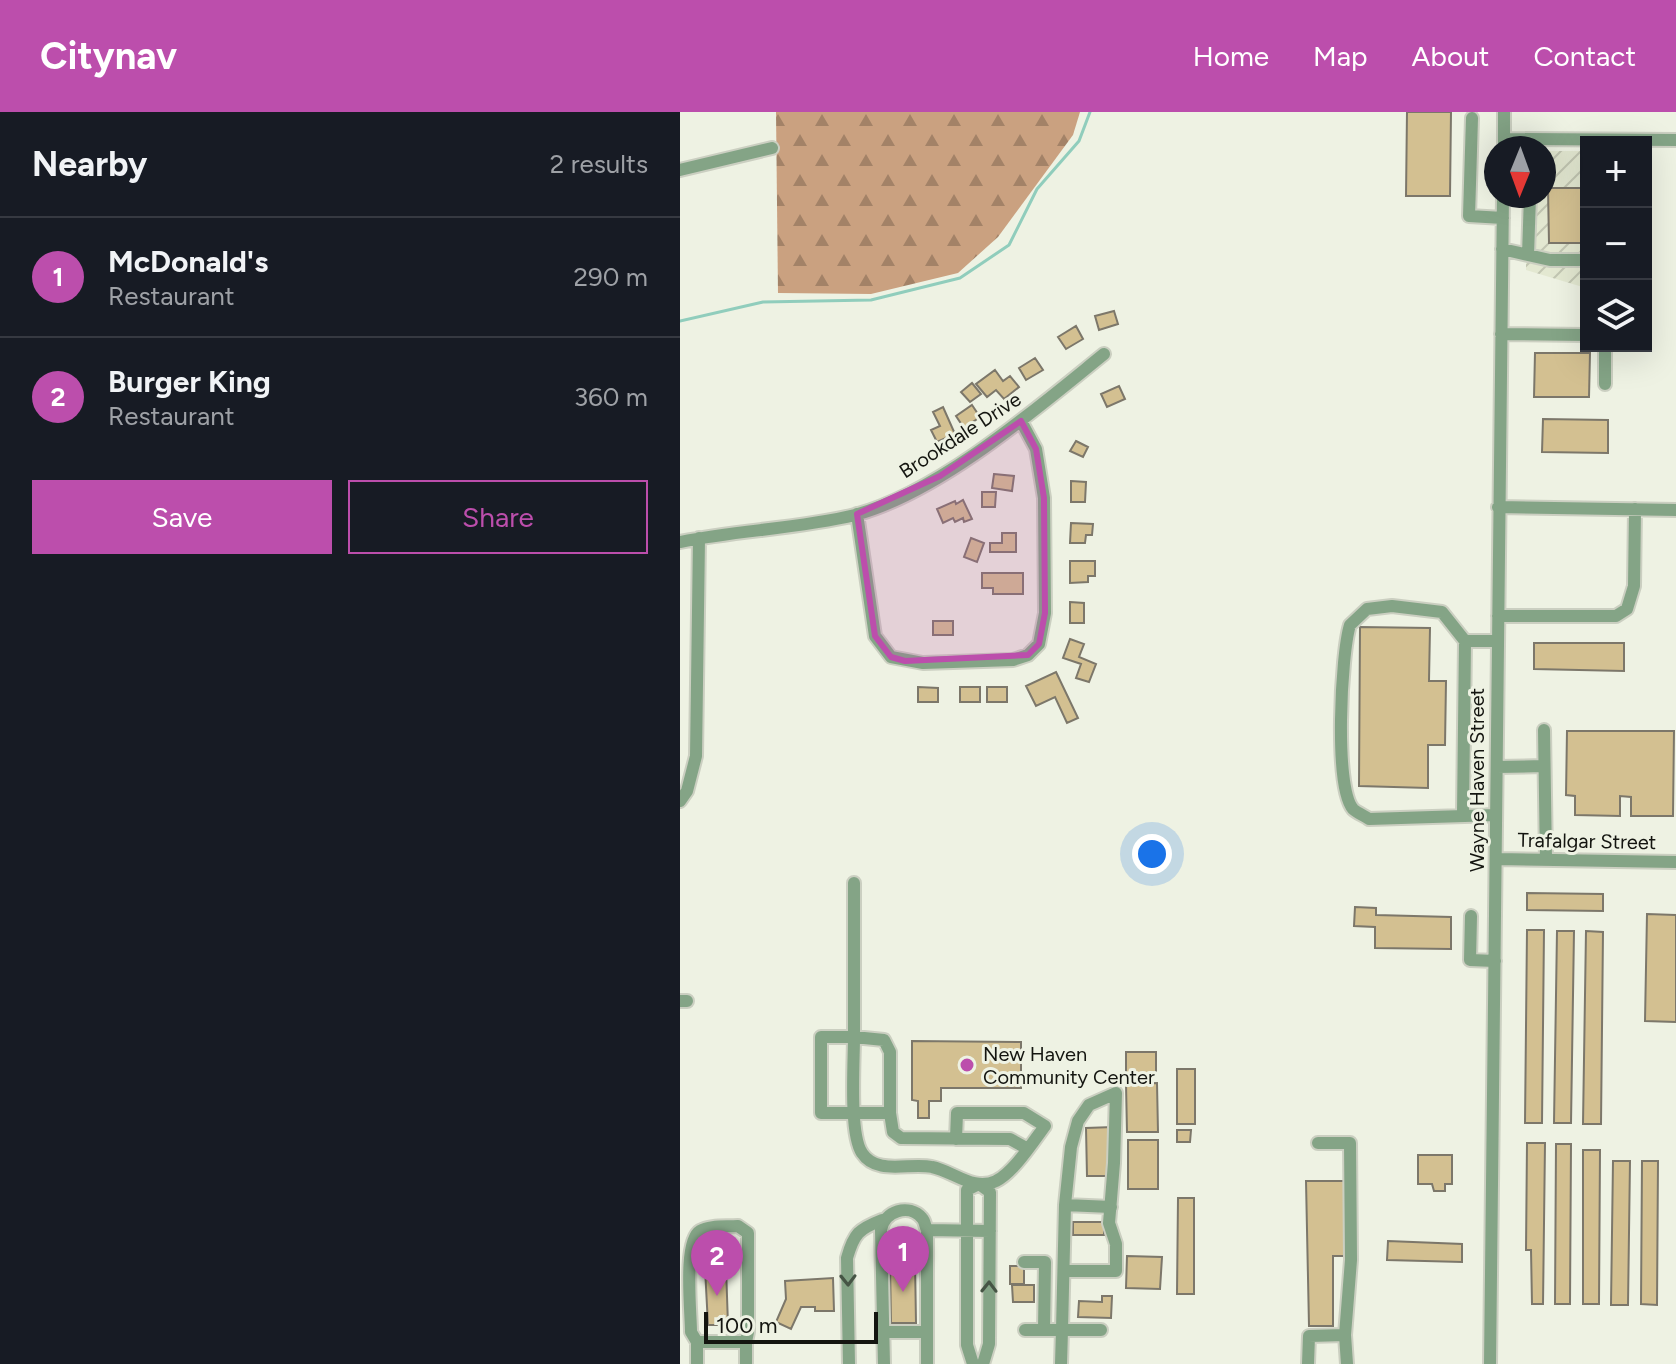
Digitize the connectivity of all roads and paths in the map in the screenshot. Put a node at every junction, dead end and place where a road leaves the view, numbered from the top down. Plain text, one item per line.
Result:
1 (1504, 112) edge
2 (1472, 118) dead end
3 (1504, 136) edge
4 (1676, 140) edge
5 (1556, 143) edge
6 (772, 148) dead end
7 (680, 170) edge
8 (1503, 208) edge
9 (1530, 208) edge
10 (1503, 218) junction
11 (1502, 249) junction
12 (1528, 255) junction
13 (1580, 260) edge
14 (1501, 334) junction
15 (1580, 335) edge
16 (1605, 352) edge
17 (1104, 354) dead end
18 (1605, 384) dead end
19 (1021, 421) junction
20 (1498, 507) junction
21 (1635, 509) junction
22 (1676, 510) edge
23 (857, 514) junction
24 (699, 538) junction
25 (680, 542) edge
26 (1498, 616) junction
27 (1465, 641) junction
28 (1497, 641) junction
29 (1544, 730) dead end
30 (1544, 766) junction
31 (1497, 767) junction
32 (680, 801) edge
33 (1463, 814) junction
34 (1496, 815) junction
35 (1497, 859) junction
36 (1546, 860) junction
37 (1676, 862) edge
38 (854, 883) dead end
39 (1471, 916) dead end
40 (1495, 961) junction
41 (854, 1037) junction
42 (854, 1113) junction
43 (890, 1113) junction
44 (956, 1139) junction
45 (1318, 1143) dead end
46 (1028, 1149) junction
47 (979, 1184) junction
48 (1065, 1205) junction
49 (1111, 1207) junction
50 (882, 1220) junction
51 (927, 1230) junction
52 (966, 1231) junction
53 (990, 1231) junction
54 (1024, 1262) dead end
55 (1065, 1271) junction
56 (1025, 1330) dead end
57 (1044, 1330) junction
58 (1062, 1330) junction
59 (1101, 1330) dead end
60 (883, 1332) junction
61 (927, 1332) junction
62 (689, 1335) edge
63 (1345, 1335) junction
64 (746, 1342) junction
65 (697, 1364) edge
66 (746, 1364) edge
67 (849, 1364) edge
68 (884, 1364) edge
69 (927, 1364) edge
70 (973, 1364) edge
71 (983, 1364) edge
72 (1061, 1364) edge
73 (1308, 1364) edge
74 (1347, 1364) edge
75 (1490, 1364) edge

1 - 3 street
2 - 10 street
4 - 5 street
6 - 7 street
8 - 10 street, Wayne Haven Street
9 - 12 street
10 - 11 street, Wayne Haven Street
11 - 12 street
11 - 14 street, Wayne Haven Street
12 - 13 street
14 - 15 street
14 - 20 street, Wayne Haven Street
16 - 18 street
17 - 19 street, Brookdale Drive
19 - 23 street, Brookdale Drive
19 - 23 street
20 - 21 street
20 - 26 street, Wayne Haven Street
21 - 22 street
21 - 26 street
23 - 24 street, Brookdale Drive
24 - 25 street, Brookdale Drive
24 - 32 street
26 - 28 street, Wayne Haven Street
27 - 28 street
27 - 33 street
27 - 33 street
28 - 31 street, Wayne Haven Street
29 - 30 street
30 - 31 street
30 - 36 street
31 - 34 street, Wayne Haven Street
33 - 34 street
34 - 35 street, Wayne Haven Street
35 - 36 street, Trafalgar Street
35 - 40 street, Wayne Haven Street
36 - 37 street, Trafalgar Street
38 - 41 street
39 - 40 street
40 - 75 street, Wayne Haven Street
41 - 42 street
41 - 42 street
41 - 43 street
42 - 43 street
42 - 47 street
43 - 44 street
44 - 46 street
44 - 46 street
45 - 63 street
46 - 47 street
47 - 52 street
47 - 53 street
48 - 49 street
48 - 49 street
48 - 55 street
49 - 55 street
50 - 51 street
50 - 60 street
50 -> 67 street
51 - 52 street
51 - 61 street
52 - 53 street
52 - 70 street
71 -> 53 street
54 - 57 street
55 - 58 street
56 - 57 street
57 - 58 street
58 - 59 street
58 - 72 street
60 - 61 street
60 - 68 street
61 - 69 street
62 - 64 street
62 - 64 street
62 - 65 street
63 - 73 street
63 - 74 street
64 - 66 street

